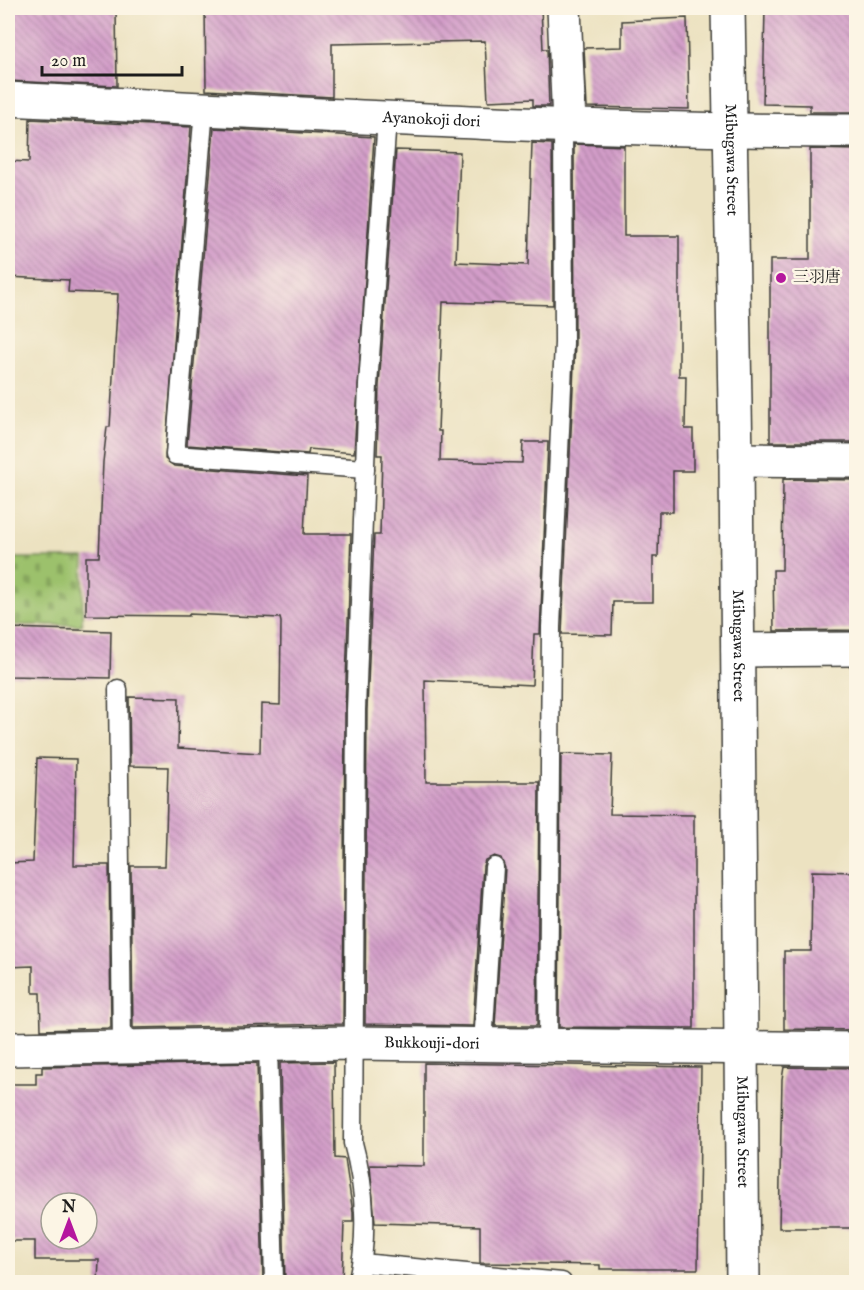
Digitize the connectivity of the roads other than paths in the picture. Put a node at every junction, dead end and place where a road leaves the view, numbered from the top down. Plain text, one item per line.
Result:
1 (564, 8) edge
2 (728, 8) edge
3 (8, 99) edge
4 (204, 109) junction
5 (387, 119) junction
6 (566, 125) junction
7 (730, 131) junction
8 (856, 131) edge
9 (736, 460) junction
10 (856, 461) edge
11 (365, 469) junction
12 (856, 649) edge
13 (738, 650) junction
14 (118, 689) dead end
15 (494, 867) dead end
16 (268, 1044) junction
17 (352, 1044) junction
18 (483, 1045) junction
19 (122, 1047) junction
20 (548, 1047) junction
21 (8, 1048) edge
22 (741, 1048) junction
23 (856, 1049) edge
24 (362, 1263) junction
25 (274, 1282) edge
26 (357, 1282) edge
27 (562, 1282) edge
28 (743, 1282) edge

1 - 6 street
2 - 7 street, Mibugawa Street
3 - 4 street, Ayanokoji dori
4 - 5 street, Ayanokoji dori
4 - 11 lane
5 - 6 street, Ayanokoji dori
5 - 11 lane
6 - 7 street, Ayanokoji dori
6 - 20 lane
7 - 8 street, Ayanokoji dori
7 - 9 street, Mibugawa Street
9 - 10 street
9 - 13 street, Mibugawa Street
11 - 17 lane
12 - 13 street
13 - 22 street, Mibugawa Street
14 - 19 lane
15 - 18 lane
16 - 17 street, Bukkouji-dori
16 - 19 street, Bukkouji-dori
16 - 25 lane
17 - 18 street, Bukkouji-dori
17 - 24 lane
18 - 20 street, Bukkouji-dori
19 - 21 street, Bukkouji-dori
20 - 22 street, Bukkouji-dori
22 - 23 street, Bukkouji-dori
22 - 28 street, Mibugawa Street
24 - 26 lane
24 - 27 lane

